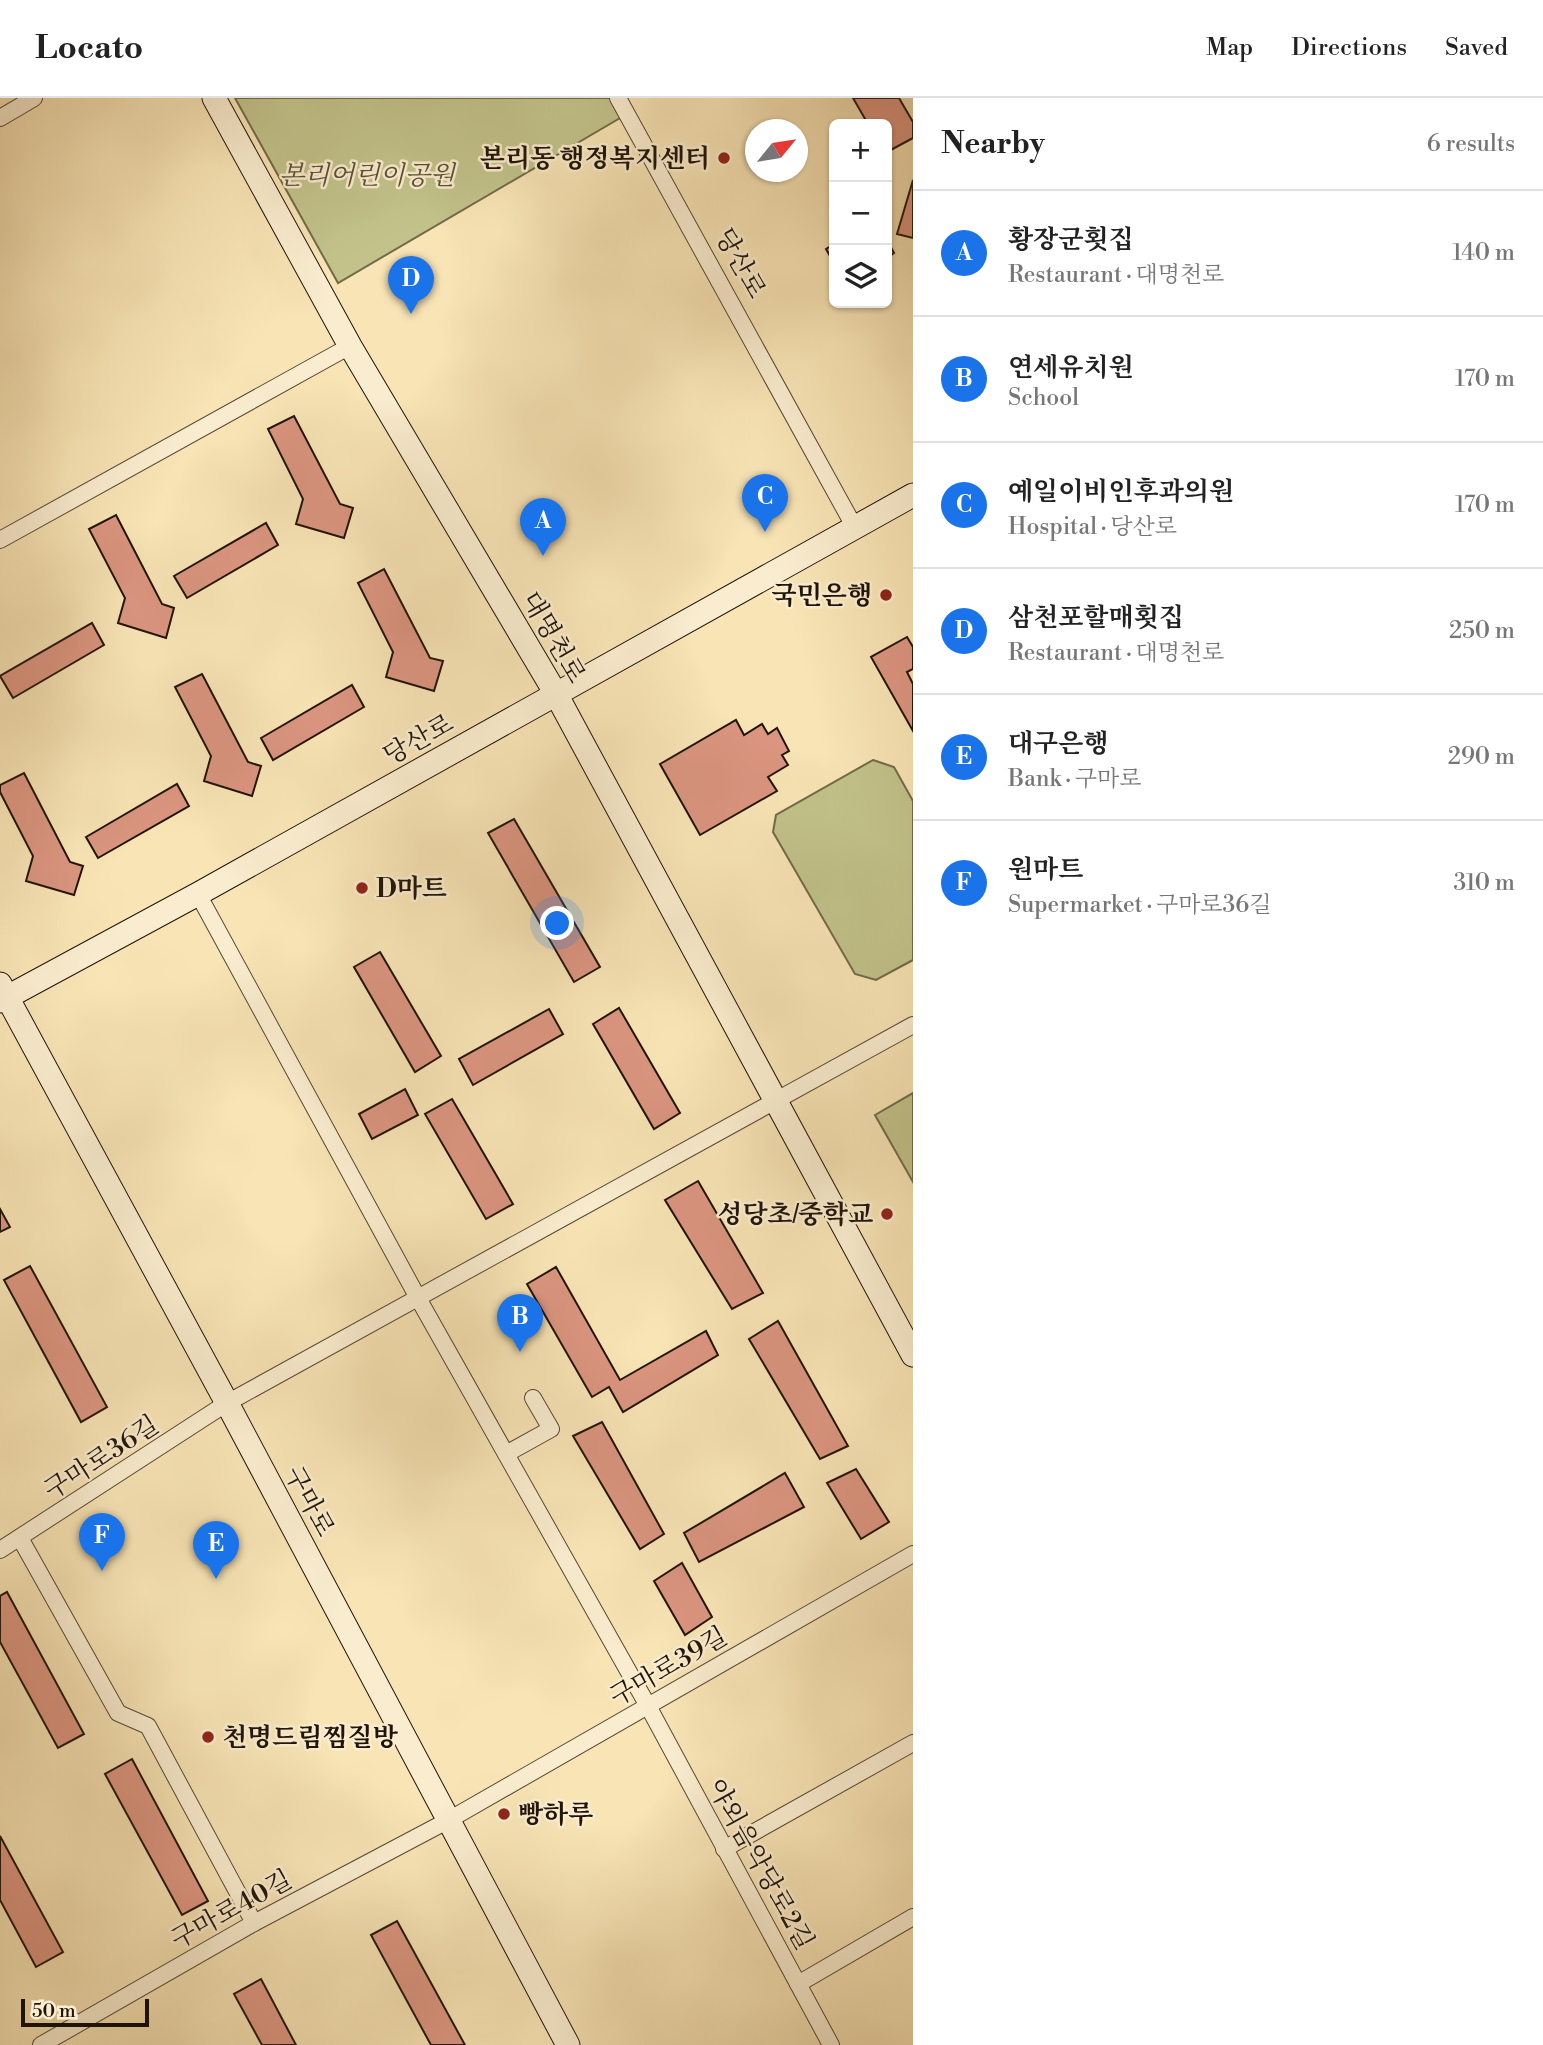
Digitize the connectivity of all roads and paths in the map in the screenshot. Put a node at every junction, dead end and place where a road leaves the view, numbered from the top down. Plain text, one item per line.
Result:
1 (34, 98) edge
2 (214, 98) edge
3 (618, 98) edge
4 (0, 118) edge
5 (350, 346) junction
6 (913, 495) edge
7 (855, 528) junction
8 (0, 540) edge
9 (556, 694) junction
10 (198, 894) junction
11 (2, 994) edge
12 (913, 1025) edge
13 (775, 1099) junction
14 (418, 1298) junction
15 (913, 1355) edge
16 (533, 1398) dead end
17 (227, 1403) junction
18 (506, 1454) junction
19 (20, 1538) junction
20 (0, 1549) edge
21 (913, 1554) edge
22 (648, 1706) junction
23 (913, 1742) edge
24 (447, 1821) junction
25 (724, 1849) junction
26 (913, 1917) edge
27 (254, 1923) junction
28 (798, 1983) junction
29 (41, 2045) edge
30 (568, 2045) edge
31 (831, 2045) edge

1 - 4 street
2 - 5 main road, 대명천로
3 - 7 street, 당산로
5 - 8 street
5 - 9 main road, 대명천로
6 - 7 main road, 당산로
7 - 9 main road, 당산로
9 - 10 main road, 당산로
9 - 13 main road, 대명천로
10 - 11 main road, 당산로
10 - 14 street, 야외음악당로2길
11 - 17 main road, 구마로
12 - 13 street
13 - 14 street, 구마로36길
13 - 15 main road, 대명천로
14 - 17 street, 구마로36길
14 - 18 street, 야외음악당로2길
16 - 18 street
17 - 19 street, 구마로36길
17 - 24 main road, 구마로
18 - 22 street, 야외음악당로2길
19 - 20 street, 구마로36길
19 - 27 street
21 - 22 street, 구마로39길
22 - 24 street, 구마로39길
22 - 25 street, 야외음악당로2길
23 - 25 street
24 - 27 street, 구마로40길
24 - 30 main road, 구마로
25 - 28 street, 야외음악당로2길
26 - 28 street
27 - 29 street, 구마로40길
28 - 31 street, 야외음악당로2길

